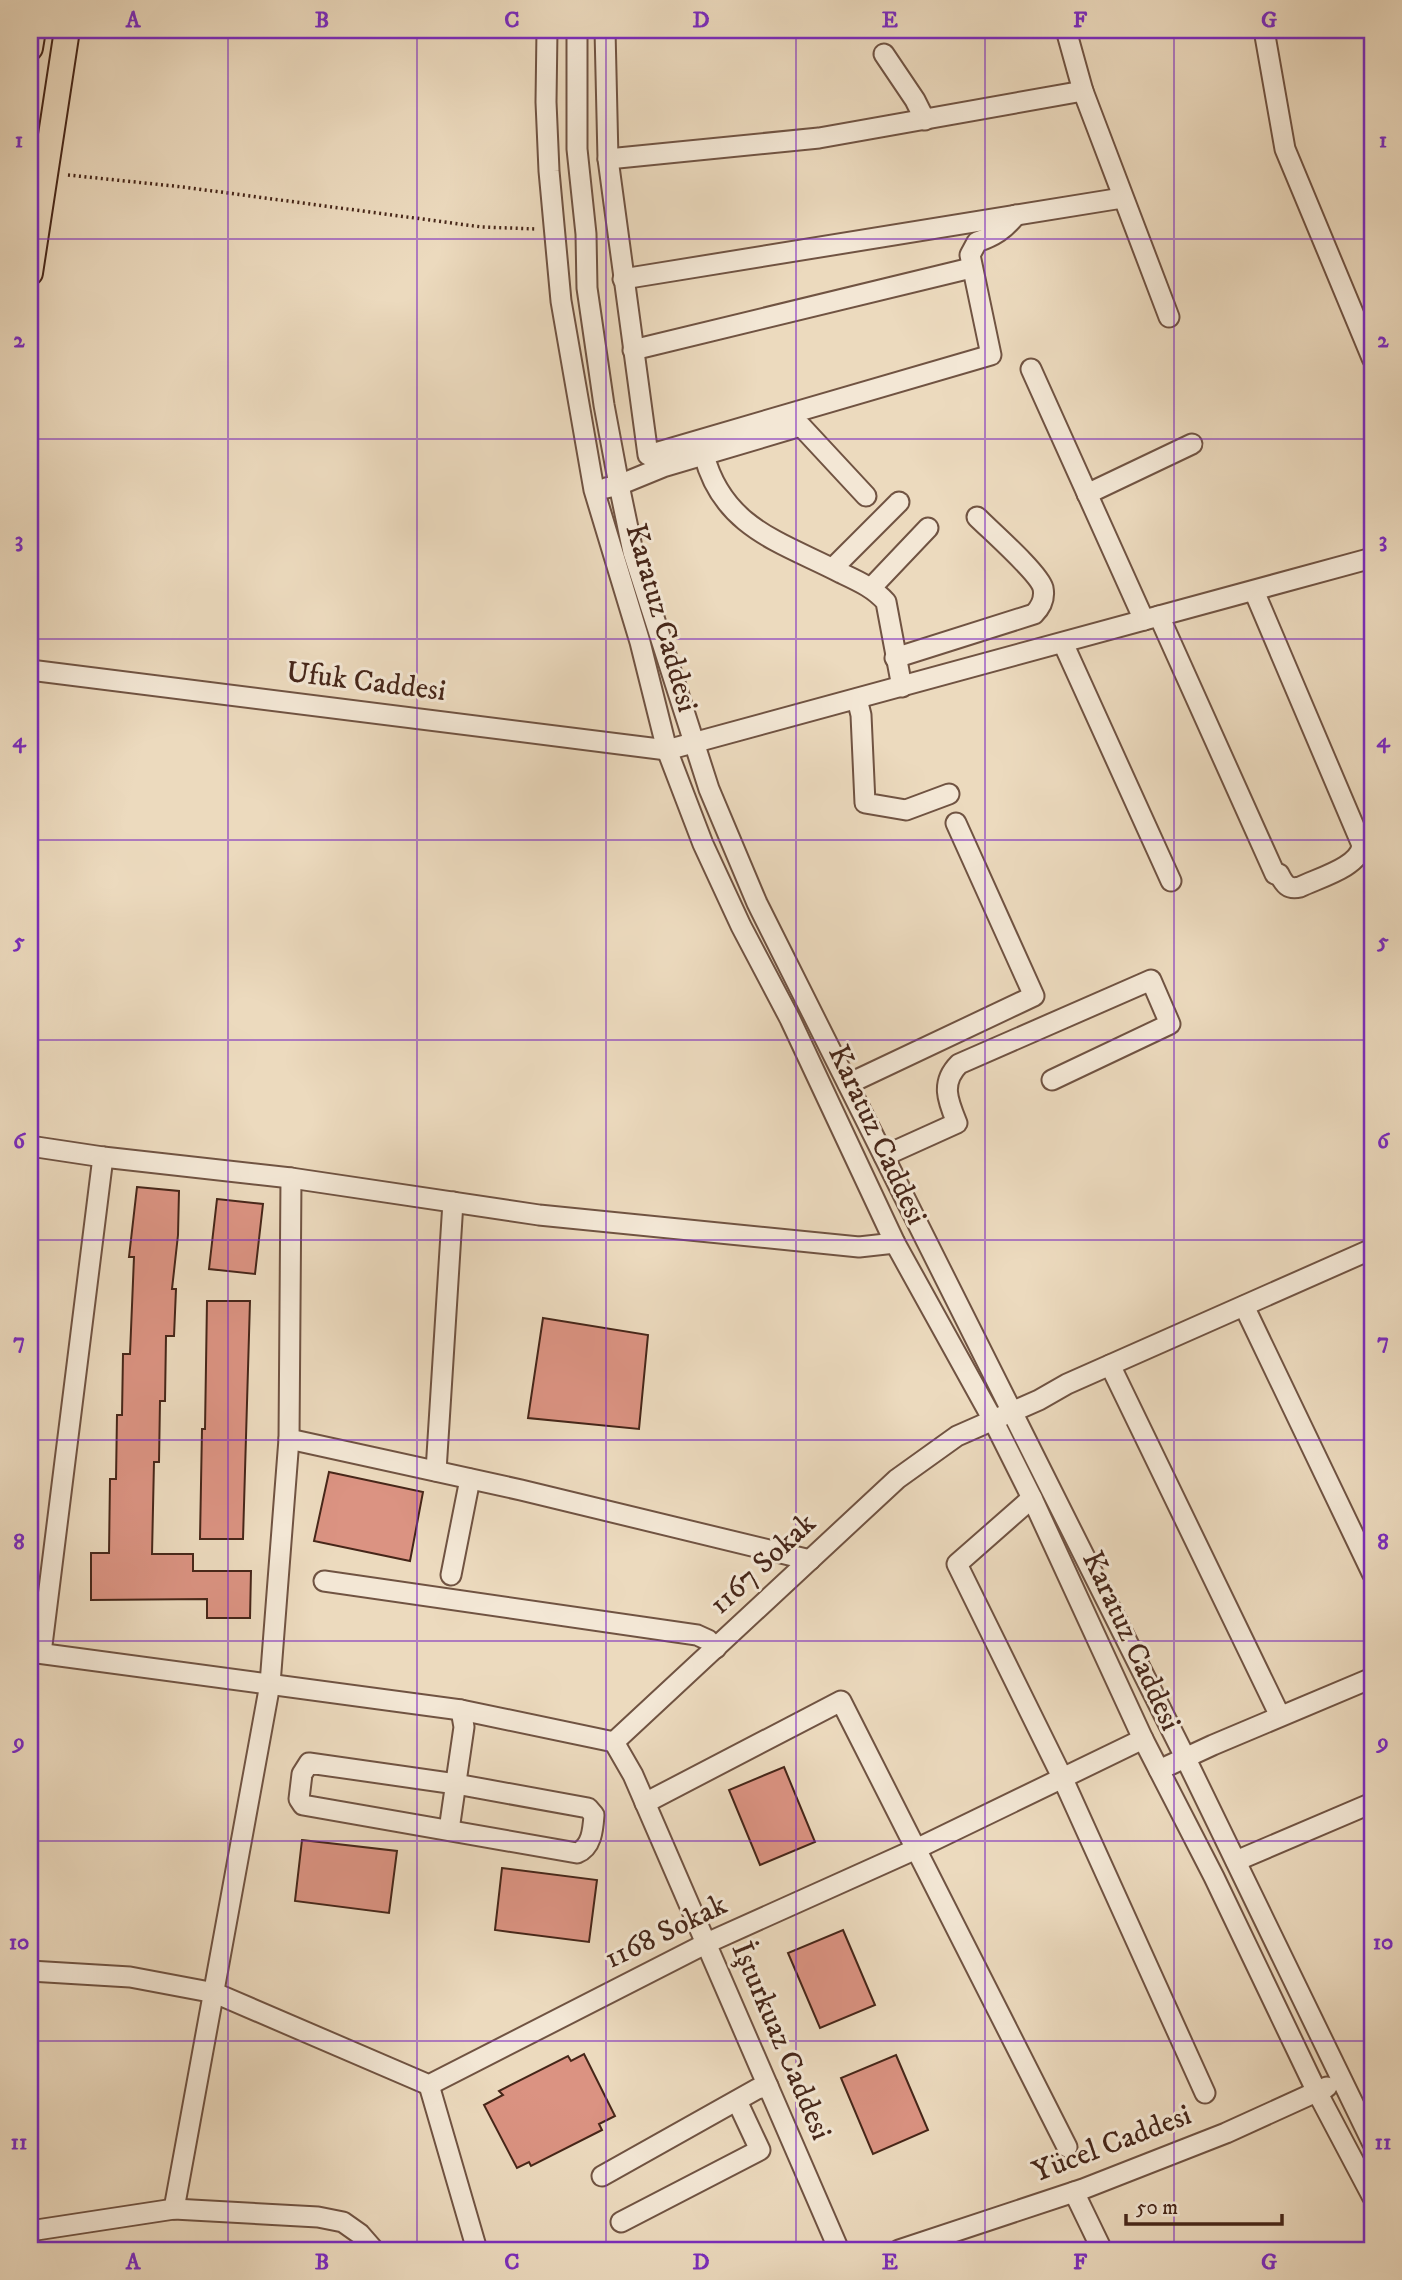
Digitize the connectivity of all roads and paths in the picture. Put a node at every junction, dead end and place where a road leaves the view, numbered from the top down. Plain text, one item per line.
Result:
1 (33, 30) edge
2 (67, 30) edge
3 (547, 30) edge
4 (577, 30) edge
5 (605, 30) edge
6 (1066, 30) edge
7 (1265, 30) edge
8 (30, 48) edge
9 (884, 54) dead end
10 (1083, 91) junction
11 (925, 120) junction
12 (608, 159) junction
13 (45, 173) junction
14 (1122, 198) junction
15 (1016, 215) junction
16 (556, 230) junction
17 (971, 268) junction
18 (30, 273) edge
19 (623, 279) junction
20 (1169, 317) dead end
21 (633, 350) junction
22 (1372, 358) edge
23 (1031, 369) dead end
24 (1192, 444) dead end
25 (704, 455) junction
26 (619, 485) junction
27 (594, 490) junction
28 (1087, 494) junction
29 (866, 496) dead end
30 (899, 502) dead end
31 (978, 517) dead end
32 (928, 528) dead end
33 (1372, 558) edge
34 (833, 568) junction
35 (871, 588) junction
36 (1254, 590) junction
37 (1152, 618) junction
38 (1063, 643) junction
39 (895, 658) junction
40 (30, 670) edge
41 (902, 687) junction
42 (857, 699) junction
43 (694, 744) junction
44 (667, 750) junction
45 (948, 794) dead end
46 (956, 823) dead end
47 (1171, 881) dead end
48 (1052, 1080) dead end
49 (848, 1084) junction
50 (30, 1146) edge
51 (884, 1156) junction
52 (103, 1157) junction
53 (291, 1178) junction
54 (453, 1202) junction
55 (895, 1243) junction
56 (1372, 1249) edge
57 (1244, 1306) junction
58 (1110, 1366) junction
59 (1012, 1412) junction
60 (993, 1420) junction
61 (289, 1439) junction
62 (436, 1471) junction
63 (470, 1479) junction
64 (1032, 1498) junction
65 (810, 1560) junction
66 (1372, 1573) edge
67 (451, 1575) dead end
68 (324, 1581) dead end
69 (716, 1648) junction
70 (35, 1652) edge
71 (1372, 1678) edge
72 (270, 1685) junction
73 (461, 1710) junction
74 (1280, 1716) junction
75 (1143, 1739) junction
76 (614, 1742) junction
77 (1185, 1758) junction
78 (1159, 1770) junction
79 (1062, 1777) junction
80 (456, 1784) junction
81 (645, 1803) junction
82 (1372, 1803) edge
83 (449, 1829) junction
84 (916, 1849) junction
85 (1236, 1861) junction
86 (707, 1943) junction
87 (30, 1971) edge
88 (215, 1993) junction
89 (1341, 2081) junction
90 (429, 2085) junction
91 (768, 2086) junction
92 (1316, 2090) junction
93 (1205, 2093) dead end
94 (737, 2101) junction
95 (1372, 2143) edge
96 (1068, 2147) dead end
97 (602, 2176) dead end
98 (1074, 2192) junction
99 (1372, 2196) edge
100 (174, 2209) junction
101 (621, 2222) dead end
102 (30, 2231) edge
103 (374, 2250) edge
104 (477, 2250) edge
105 (839, 2250) edge
106 (899, 2250) edge
107 (1102, 2250) edge

1 - 8 main road
2 - 13 main road
3 - 16 street, Karatuz Caddesi
4 - 26 street, Karatuz Caddesi
5 - 12 street
6 - 10 street
7 - 22 street
9 - 11 street
10 - 11 street
10 - 14 street
11 - 12 street
12 - 19 street
13 - 16 path
13 - 18 main road
14 - 15 street
14 - 20 street
15 - 17 street
15 - 19 street
16 - 27 street, Karatuz Caddesi
17 - 21 street
17 - 21 street
19 - 21 street
23 - 28 street
24 - 28 street
25 - 26 street
25 - 29 street
25 - 34 street
26 - 27 street
26 - 43 street, Karatuz Caddesi
27 - 44 street, Karatuz Caddesi
28 - 37 street
30 - 34 street
31 - 39 street
32 - 35 street
33 - 36 street, Ufuk Caddesi
34 - 35 street
35 - 39 street
36 - 37 street, Ufuk Caddesi
36 - 37 street
37 - 38 street, Ufuk Caddesi
38 - 41 street, Ufuk Caddesi
38 - 47 street
39 - 41 street
40 - 44 street, Ufuk Caddesi
41 - 42 street, Ufuk Caddesi
42 - 43 street, Ufuk Caddesi
42 - 45 street
43 - 44 street, Ufuk Caddesi
43 - 49 street, Karatuz Caddesi
44 - 55 street, Karatuz Caddesi
46 - 49 street
48 - 51 street
49 - 51 street, Karatuz Caddesi
50 - 52 street
51 - 59 street, Karatuz Caddesi
52 - 53 street
52 - 70 street
53 - 54 street
53 - 61 street
54 - 55 street
54 - 62 street
55 - 60 street, Karatuz Caddesi
56 - 57 street, 1167 Sokak
57 - 58 street, 1167 Sokak
57 - 66 street
58 - 59 street, 1167 Sokak
58 - 74 street
59 - 60 street, 1167 Sokak
59 - 77 street, Karatuz Caddesi
60 - 64 street, Karatuz Caddesi
60 - 65 street, 1167 Sokak
61 - 62 street
61 - 72 street
62 - 63 street
63 - 65 street
63 - 67 street
64 - 75 street, Karatuz Caddesi
64 - 79 street
65 - 69 street, 1167 Sokak
68 - 69 street
69 - 76 street, 1167 Sokak
70 - 72 street
71 - 74 street
72 - 73 street
72 - 88 street
73 - 76 street
73 - 80 street
74 - 77 street
75 - 78 street, Karatuz Caddesi
75 - 79 street, 1168 Sokak
76 - 81 street, İşturkuaz Caddesi
77 - 78 street
77 - 85 street, Karatuz Caddesi
78 - 92 street, Karatuz Caddesi
79 - 84 street, 1168 Sokak
79 - 93 street
80 - 83 street
80 - 83 street
80 - 83 street
81 - 84 street
81 - 86 street, İşturkuaz Caddesi
82 - 85 street
84 - 86 street, 1168 Sokak
84 - 96 street
85 - 89 street, Karatuz Caddesi
86 - 90 street, 1168 Sokak
86 - 91 street, İşturkuaz Caddesi
87 - 88 street
88 - 90 street
88 - 100 street
89 - 92 street, Yücel Caddesi
89 - 95 street, Karatuz Caddesi
90 - 104 street
91 - 94 street
91 - 105 street, İşturkuaz Caddesi
92 - 98 street, Yücel Caddesi
92 - 99 street, Karatuz Caddesi
94 - 97 street
94 - 101 street
98 - 106 street, Yücel Caddesi
98 - 107 street
100 - 102 street
100 - 103 street

